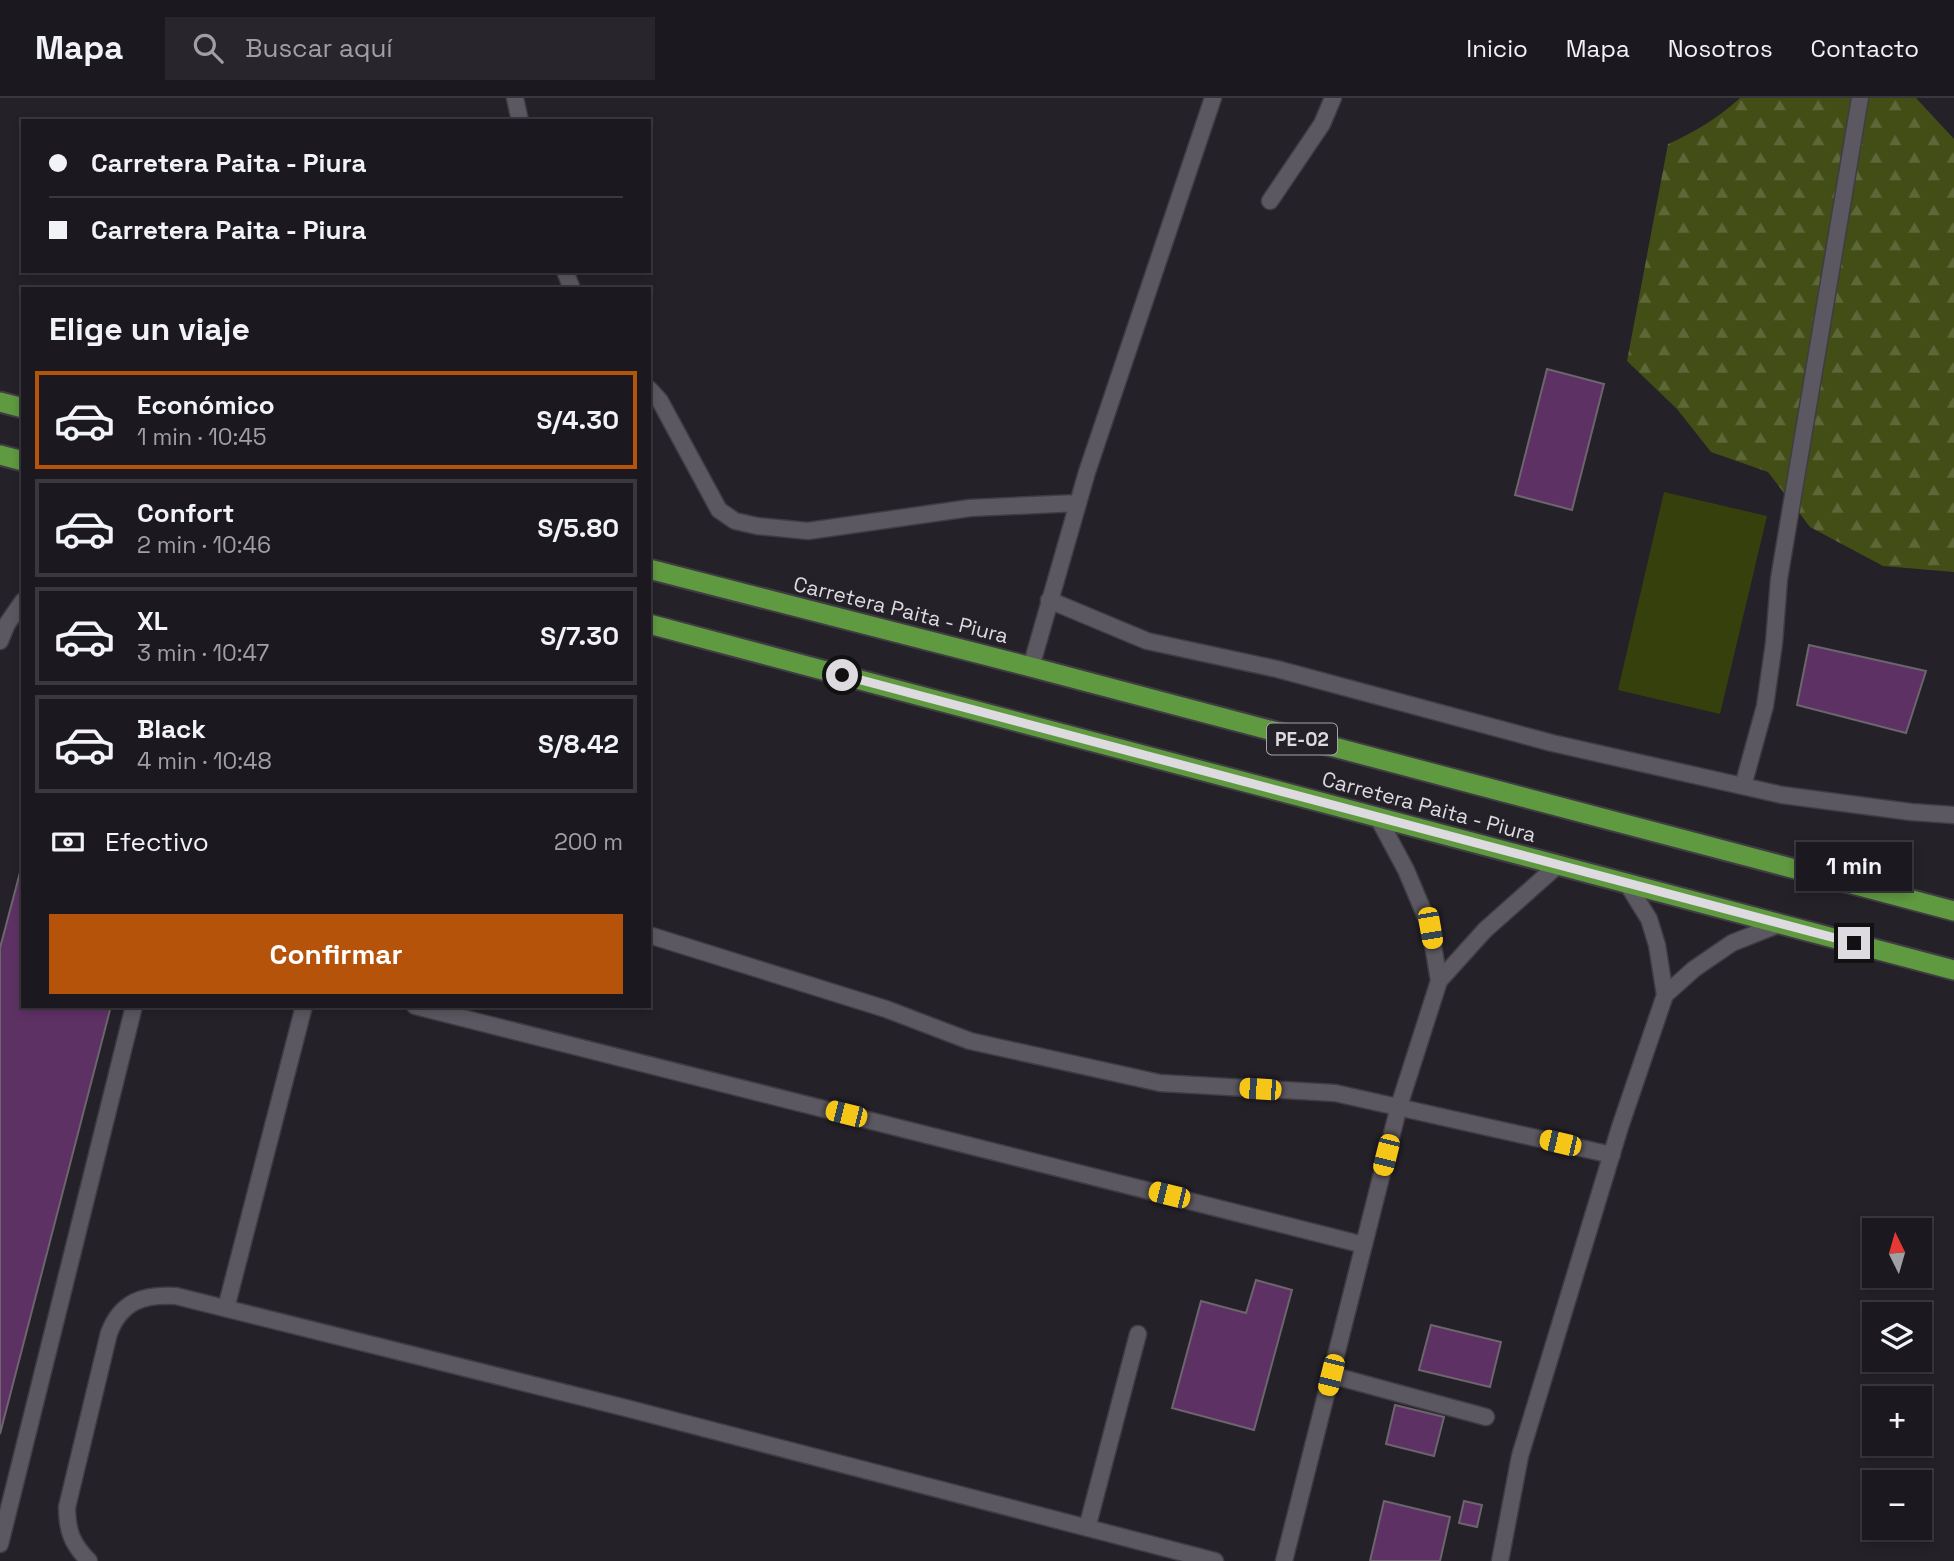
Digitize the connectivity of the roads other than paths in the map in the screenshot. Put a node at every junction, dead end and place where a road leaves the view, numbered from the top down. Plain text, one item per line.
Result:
1 (515, 98) edge
2 (1213, 98) edge
3 (1860, 98) edge
4 (1331, 99) edge
5 (520, 119) edge
6 (1270, 201) dead end
7 (651, 391) edge
8 (0, 401) edge
9 (21, 407) edge
10 (0, 455) edge
11 (21, 460) edge
12 (1078, 503) junction
13 (651, 570) edge
14 (1049, 600) junction
15 (21, 604) edge
16 (651, 629) edge
17 (0, 640) edge
18 (1031, 667) junction
19 (1743, 786) junction
20 (1954, 815) edge
21 (1377, 817) junction
22 (1558, 865) junction
23 (1626, 882) junction
24 (1954, 911) edge
25 (1780, 924) junction
26 (651, 936) edge
27 (1954, 970) edge
28 (1439, 981) junction
29 (1665, 995) junction
30 (134, 1008) edge
31 (303, 1008) edge
32 (423, 1008) edge
33 (1399, 1106) junction
34 (1612, 1155) junction
35 (1364, 1245) junction
36 (226, 1308) junction
37 (1138, 1334) dead end
38 (1331, 1375) junction
39 (1486, 1417) dead end
40 (1087, 1528) junction
41 (0, 1544) edge
42 (89, 1561) edge
43 (1215, 1561) edge
44 (1284, 1561) edge
45 (1500, 1561) edge

1 - 5 lane
2 - 12 lane
3 - 19 lane
4 - 6 lane
7 - 12 lane
8 - 9 highway
10 - 11 highway
12 - 14 lane
13 - 18 highway, Carretera Paita - Piura / PE-02
14 - 18 lane
14 - 19 lane
15 - 17 lane
16 - 21 highway, Carretera Paita - Piura
18 - 24 highway, Carretera Paita - Piura / PE-02
19 - 20 lane
21 - 22 highway, Carretera Paita - Piura
21 - 28 lane
22 - 23 highway, Carretera Paita - Piura
22 - 28 lane
23 - 25 highway, Carretera Paita - Piura
23 - 29 lane
25 - 27 highway, Carretera Paita - Piura
25 - 29 lane
26 - 33 lane
28 - 33 lane
29 - 34 lane
30 - 41 lane
31 - 36 lane
32 - 35 lane
33 - 34 lane
33 - 35 lane
34 - 45 lane
35 - 38 lane
36 - 40 lane
36 - 42 lane
37 - 40 lane
38 - 39 lane
38 - 44 lane
40 - 43 lane

